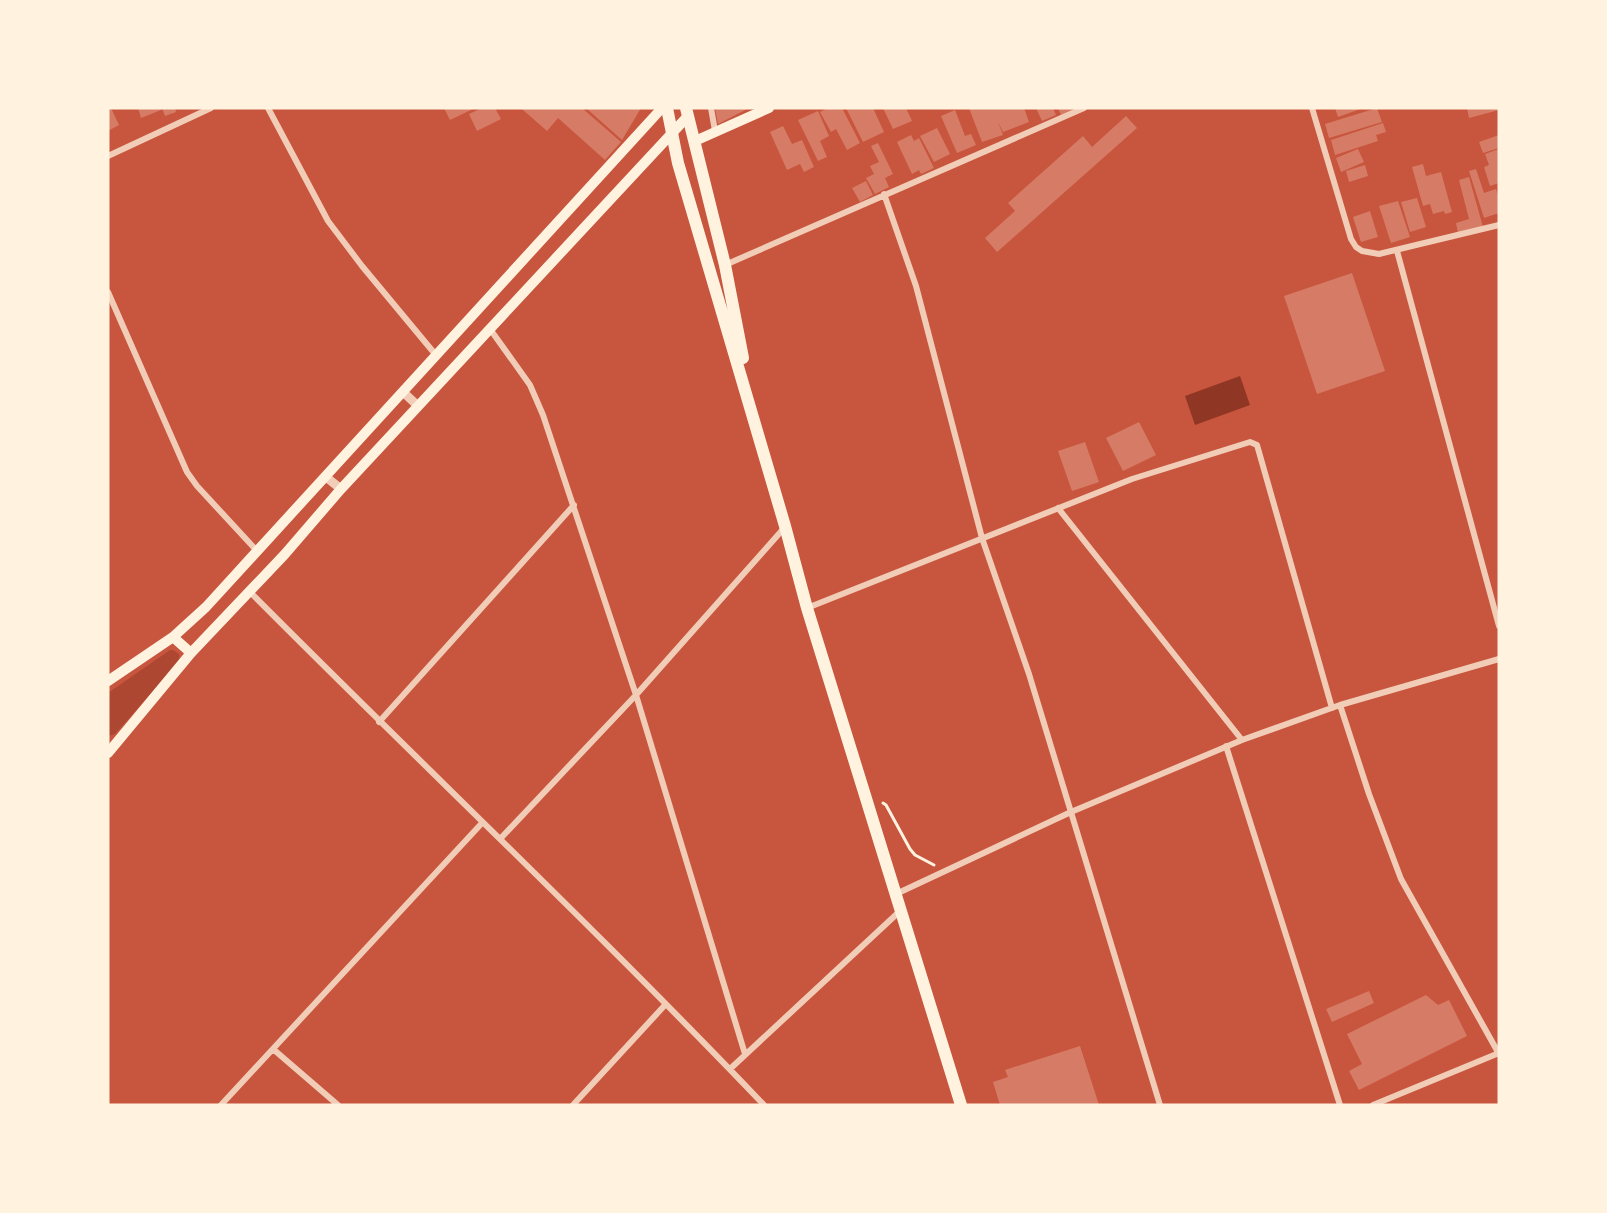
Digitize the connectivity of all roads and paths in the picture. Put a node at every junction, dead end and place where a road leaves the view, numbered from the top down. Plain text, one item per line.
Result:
1 (212, 108) edge
2 (268, 108) edge
3 (662, 108) edge
4 (667, 108) edge
5 (711, 108) edge
6 (769, 108) edge
7 (1084, 108) edge
8 (1312, 108) edge
9 (687, 112) edge
10 (715, 131) junction
11 (671, 134) junction
12 (695, 141) junction
13 (108, 156) edge
14 (884, 194) junction
15 (1499, 225) edge
16 (1397, 251) junction
17 (725, 265) junction
18 (108, 292) edge
19 (490, 329) junction
20 (435, 354) junction
21 (403, 392) junction
22 (417, 405) junction
23 (758, 433) junction
24 (326, 477) junction
25 (341, 489) junction
26 (574, 505) junction
27 (1058, 508) junction
28 (785, 526) junction
29 (982, 538) junction
30 (258, 552) junction
31 (250, 592) junction
32 (807, 608) junction
33 (1499, 626) edge
34 (172, 637) junction
35 (191, 653) junction
36 (1499, 659) edge
37 (108, 681) edge
38 (636, 695) junction
39 (1340, 705) junction
40 (1332, 708) junction
41 (379, 722) junction
42 (1242, 740) junction
43 (1226, 746) junction
44 (108, 753) edge
45 (862, 787) junction
46 (1071, 812) junction
47 (482, 823) junction
48 (500, 839) junction
49 (948, 870) junction
50 (896, 894) junction
51 (901, 911) junction
52 (665, 1005) junction
53 (1497, 1043) edge
54 (273, 1049) junction
55 (1499, 1053) edge
56 (745, 1054) junction
57 (730, 1069) junction
58 (221, 1105) edge
59 (338, 1105) edge
60 (573, 1105) edge
61 (764, 1105) edge
62 (961, 1105) edge
63 (1160, 1105) edge
64 (1340, 1105) edge
65 (1373, 1105) edge

1 - 13 street
2 - 20 street
3 - 20 main road
4 - 11 main road
5 - 10 street
6 - 10 main road
7 - 14 street
8 - 16 street
9 - 11 main road
9 - 12 main road
10 - 12 main road
11 - 19 main road
11 - 23 main road
12 - 17 main road
14 - 17 street
14 - 29 street
15 - 16 street
16 - 33 street
17 - 23 main road
18 - 30 street
19 - 22 main road
19 - 26 street
20 - 21 main road
21 - 22 street
21 - 24 main road
22 - 25 main road
23 - 28 main road
24 - 25 street
24 - 30 main road
25 - 31 main road
26 - 38 street
26 - 41 street
27 - 29 street
27 - 40 street
27 - 42 street
28 - 32 main road
28 - 38 street
29 - 32 street
29 - 46 street
30 - 34 main road
31 - 35 main road
31 - 41 street
32 - 45 main road
34 - 35 main road
34 - 37 main road
35 - 44 main road
36 - 39 street
38 - 48 street
38 - 56 street
39 - 40 street
39 - 53 street
40 - 42 street
41 - 47 street
42 - 43 street
43 - 46 street
43 - 64 street
45 - 49 path
45 - 50 main road
46 - 49 street
46 - 63 street
47 - 48 street
47 - 54 street
48 - 52 street
49 - 50 street
50 - 51 main road
51 - 56 street
51 - 62 main road
52 - 57 street
52 - 60 street
53 - 55 street
54 - 58 street
54 - 59 street
55 - 65 street
56 - 57 street
57 - 61 street

